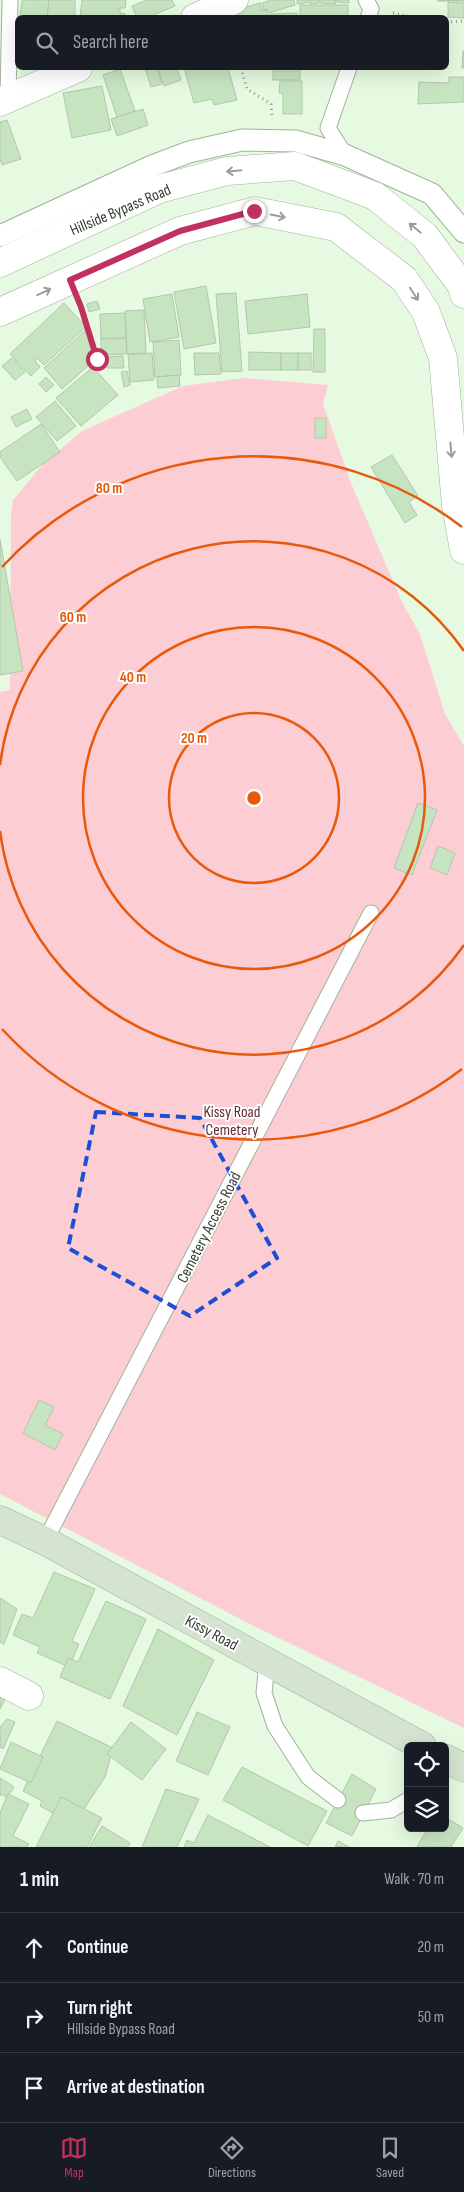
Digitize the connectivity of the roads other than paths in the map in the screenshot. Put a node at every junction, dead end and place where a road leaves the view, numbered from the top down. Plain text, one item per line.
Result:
1 (10, 0) edge
2 (234, 0) edge
3 (366, 0) edge
4 (202, 15) edge
5 (369, 15) edge
6 (73, 70) edge
7 (348, 70) edge
8 (4, 100) edge
9 (345, 155) junction
10 (464, 232) edge
11 (0, 236) edge
12 (0, 263) edge
13 (464, 294) edge
14 (0, 312) edge
15 (464, 550) edge
16 (371, 913) dead end
17 (0, 1520) edge
18 (45, 1541) junction
19 (267, 1662) junction
20 (0, 1681) edge
21 (29, 1696) dead end
22 (415, 1742) edge
23 (338, 1800) dead end
24 (404, 1802) edge
25 (363, 1813) dead end

1 - 8 lane
2 - 4 street
3 - 5 lane
6 - 8 street
7 - 9 lane
9 - 10 street
9 - 11 street
13 -> 12 street, Hillside Bypass Road
14 -> 15 street
16 - 18 lane, Cemetery Access Road
17 - 18 main road, Kissy Road
18 - 19 main road, Kissy Road
19 - 22 main road, Kissy Road
19 - 23 lane
20 - 21 street
24 - 25 lane

